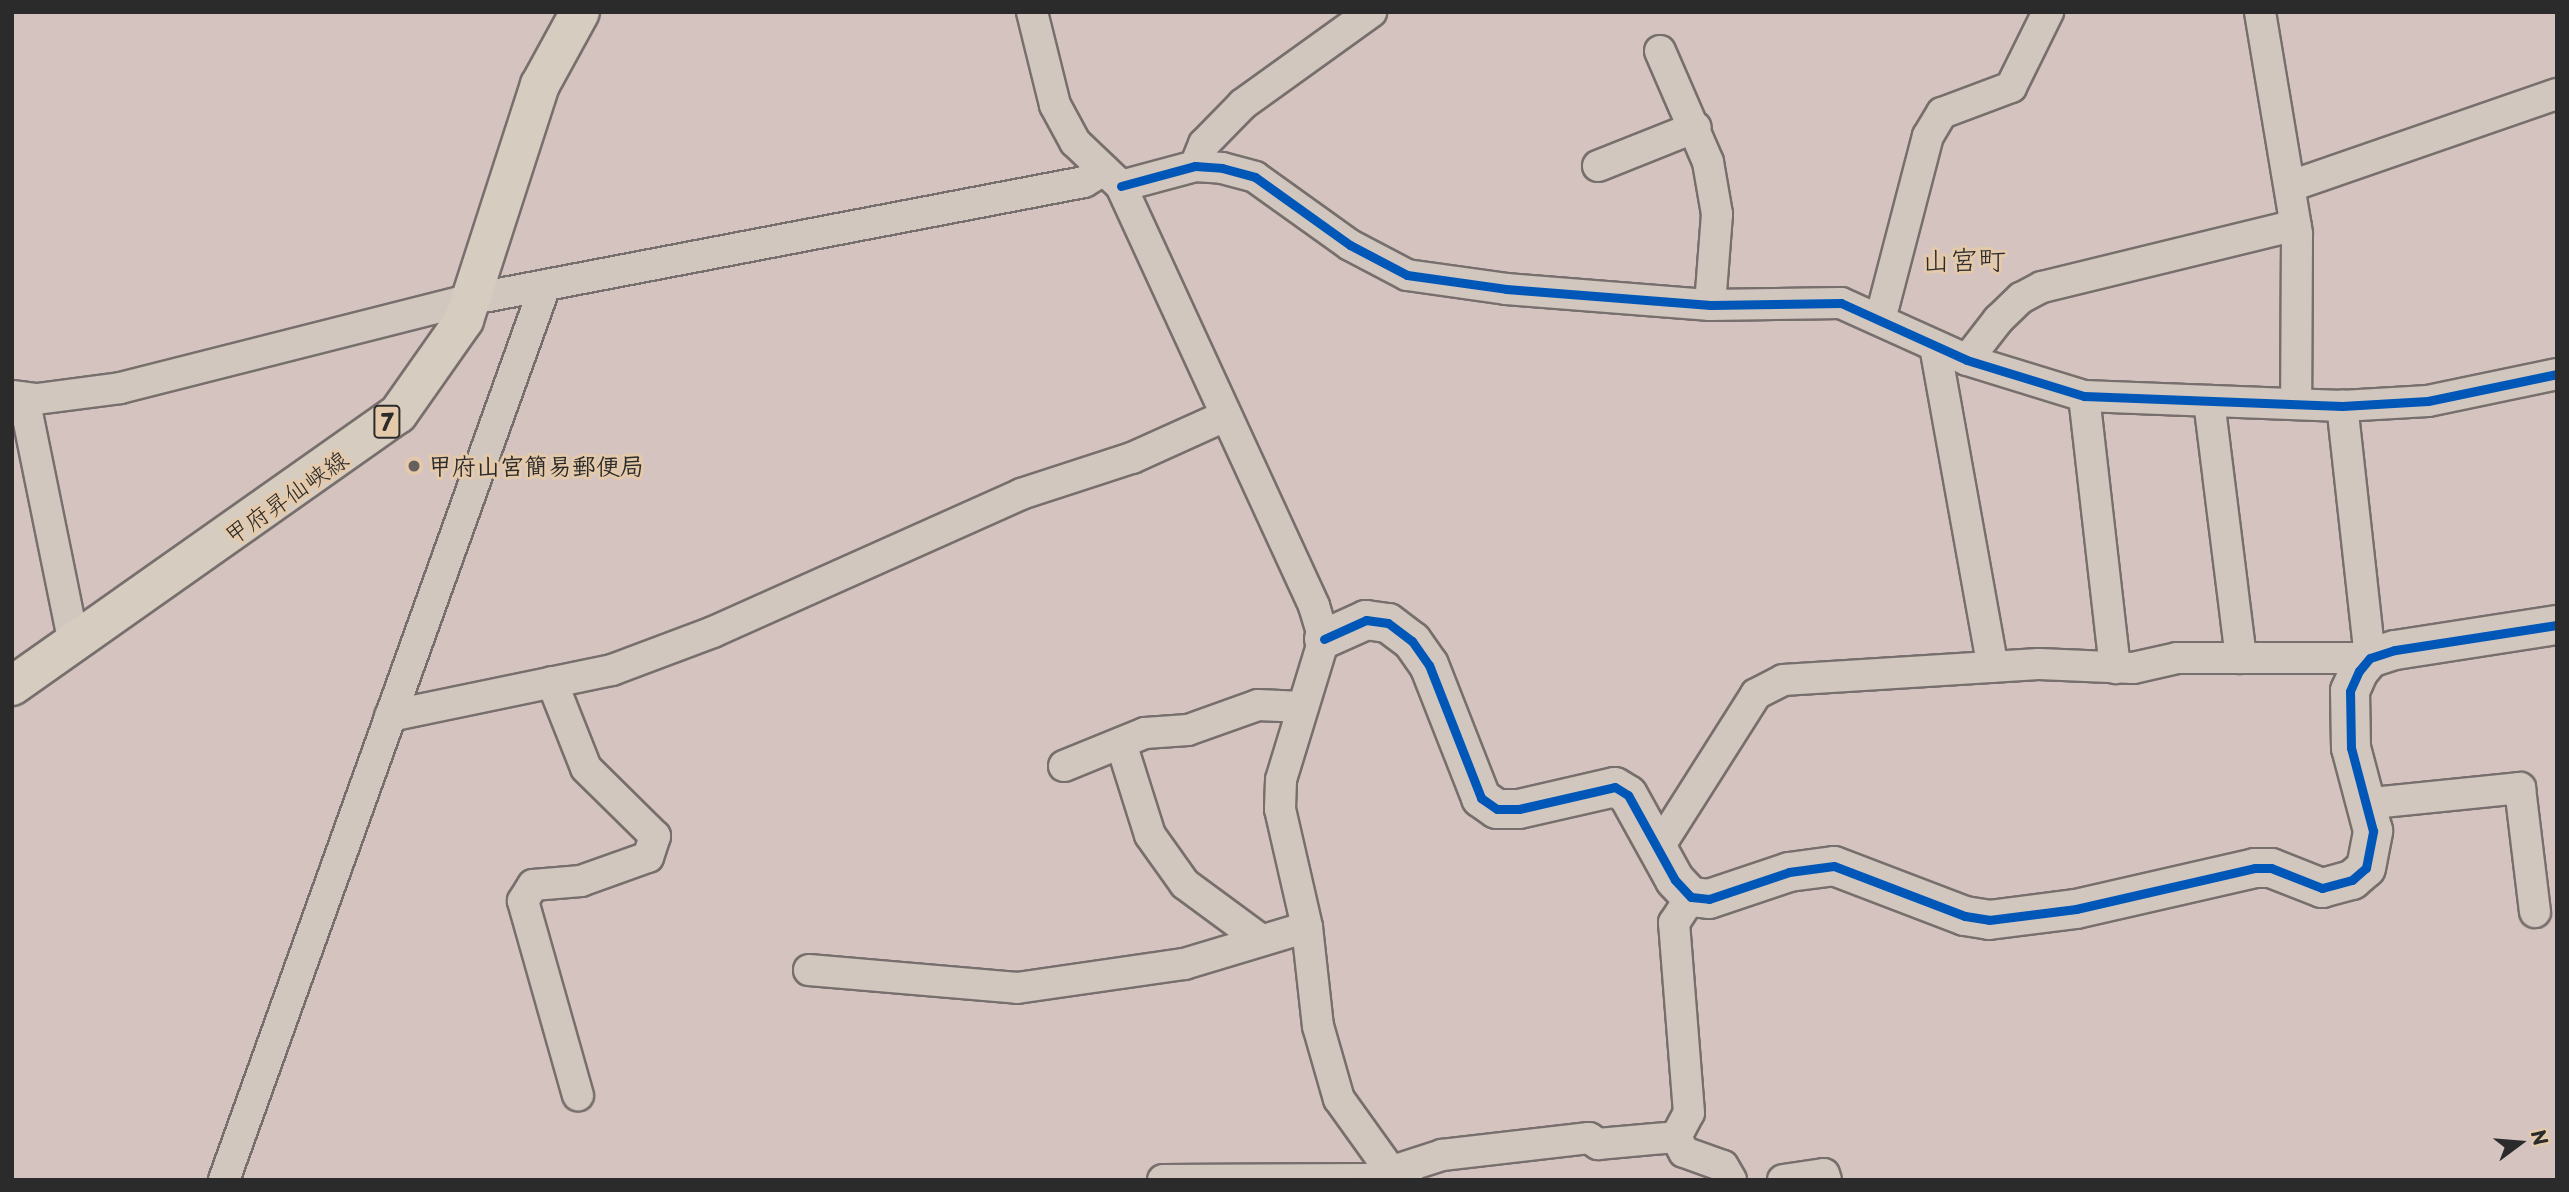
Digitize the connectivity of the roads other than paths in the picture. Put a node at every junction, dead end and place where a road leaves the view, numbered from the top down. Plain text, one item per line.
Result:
1 (580, 12) edge
2 (1032, 12) edge
3 (1371, 12) edge
4 (2048, 12) edge
5 (2260, 12) edge
6 (1660, 51) dead end
7 (2557, 94) edge
8 (1696, 127) junction
9 (1195, 166) junction
10 (1598, 166) dead end
11 (1112, 178) junction
12 (2291, 186) junction
13 (2297, 225) junction
14 (545, 286) junction
15 (473, 299) junction
16 (1710, 305) junction
17 (1880, 320) junction
18 (1936, 346) junction
19 (1967, 360) junction
20 (2557, 374) edge
21 (2084, 396) junction
22 (18, 397) edge
23 (2209, 401) junction
24 (2296, 404) junction
25 (2342, 406) junction
26 (1223, 417) junction
27 (2557, 625) edge
28 (1324, 639) junction
29 (74, 643) junction
30 (2241, 658) junction
31 (2370, 658) junction
32 (1993, 667) junction
33 (2116, 667) junction
34 (552, 682) junction
35 (12, 686) edge
36 (1303, 708) junction
37 (390, 716) junction
38 (1121, 743) junction
39 (1064, 766) dead end
40 (2363, 804) junction
41 (1659, 847) junction
42 (2543, 872) edge
43 (1691, 897) junction
44 (2535, 912) dead end
45 (1307, 927) junction
46 (1261, 940) junction
47 (809, 970) dead end
48 (578, 1095) dead end
49 (1676, 1137) junction
50 (1398, 1175) edge
51 (224, 1180) edge
52 (1163, 1180) edge
53 (1731, 1180) edge
54 (1783, 1180) edge
55 (1826, 1180) edge

1 - 15 main road, 甲府昇仙峡線 / 7
2 - 11 street
3 - 9 street
4 - 17 street
5 - 12 street
6 - 8 street
7 - 12 street
8 - 10 street
8 - 16 street
9 - 11 street
9 - 16 street
11 - 14 street
11 - 26 street
12 - 13 street
13 - 19 street
13 - 24 street
14 - 15 street
14 - 37 street
15 - 22 street
15 - 29 main road, 甲府昇仙峡線 / 7
16 - 17 street
17 - 18 street
18 - 19 street
18 - 32 street
19 - 21 street
20 - 25 street
21 - 23 street
21 - 33 street
22 - 29 street
23 - 24 street
23 - 30 street
24 - 25 street
25 - 31 street
26 - 28 street
26 - 34 street
27 - 31 street
28 - 36 street
28 - 41 street
29 - 35 main road, 甲府昇仙峡線 / 7
30 - 31 street
30 - 33 street
31 - 40 street
32 - 33 street
32 - 41 street
34 - 37 street
34 - 48 street
36 - 38 street
36 - 45 street
37 - 51 street
38 - 39 street
38 - 46 street
40 - 42 street
40 - 43 street
41 - 43 street
42 - 44 street
43 - 49 street
45 - 46 street
45 - 50 street
46 - 47 street
49 - 50 street
49 - 53 street
50 - 52 street
54 - 55 street

